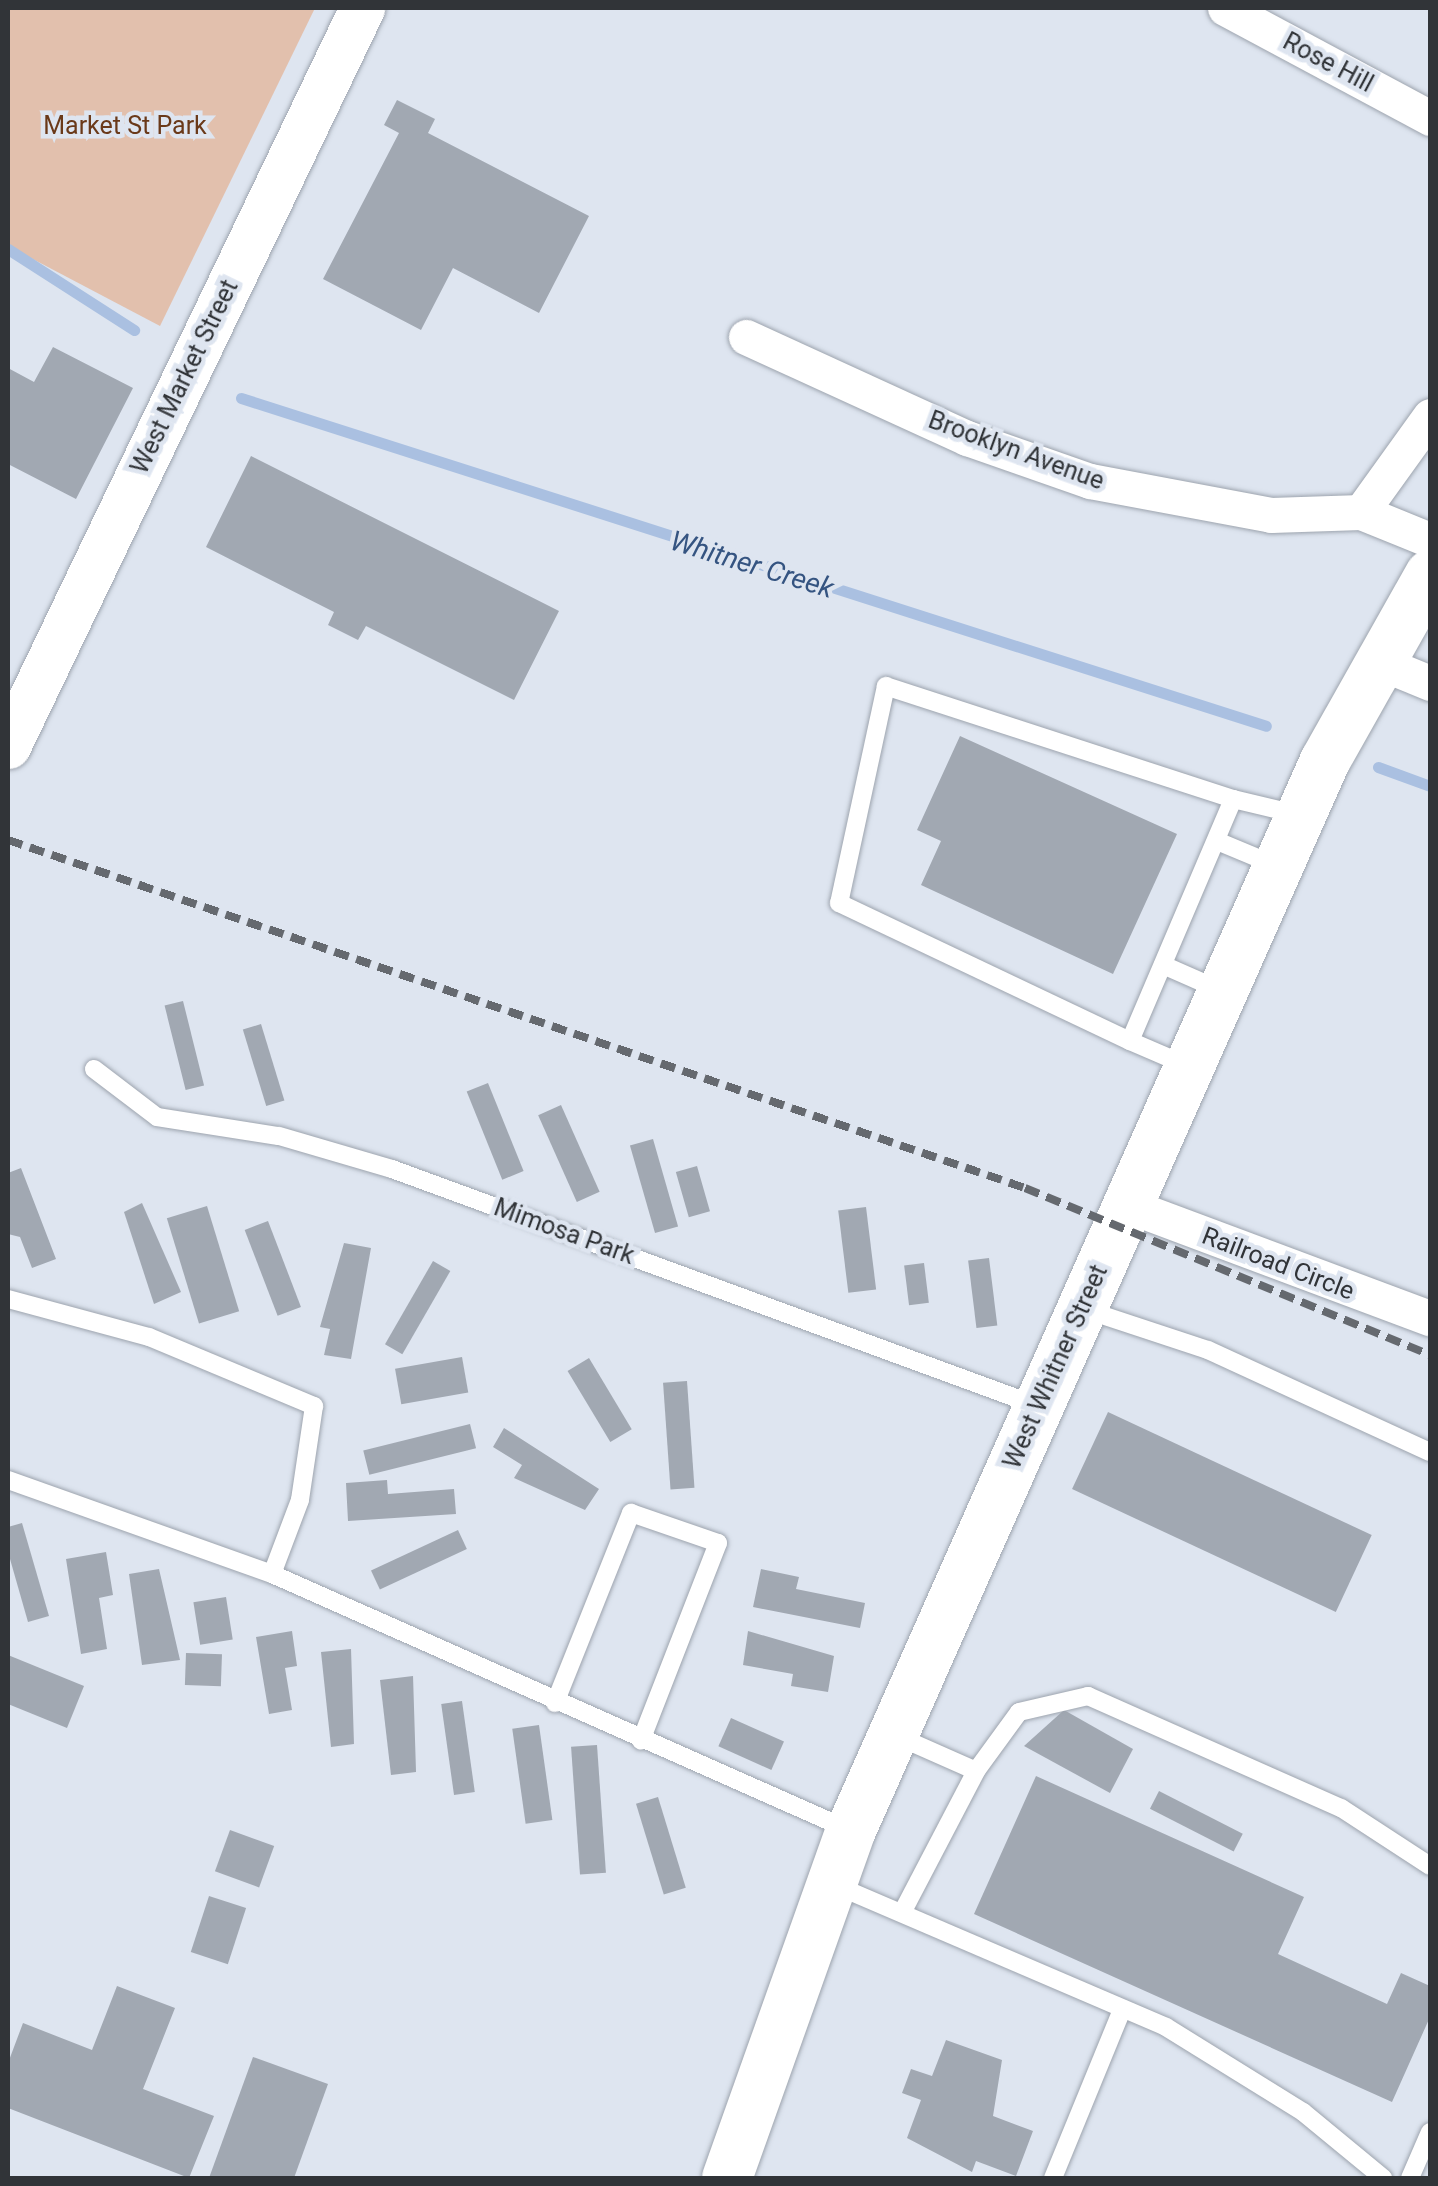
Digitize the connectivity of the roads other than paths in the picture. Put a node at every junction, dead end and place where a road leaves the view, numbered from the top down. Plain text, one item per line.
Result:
1 (362, 8) edge
2 (1225, 8) edge
3 (1430, 118) edge
4 (746, 337) dead end
5 (1430, 416) edge
6 (1361, 512) junction
7 (1430, 540) edge
8 (1430, 576) edge
9 (1379, 662) junction
10 (1430, 683) edge
11 (8, 746) edge
12 (1233, 799) junction
13 (1300, 815) junction
14 (1217, 842) junction
15 (1278, 866) junction
16 (1163, 965) junction
17 (1222, 992) junction
18 (1130, 1042) junction
19 (1189, 1067) junction
20 (94, 1069) dead end
21 (1127, 1205) junction
22 (8, 1299) edge
23 (1082, 1308) junction
24 (1430, 1318) edge
25 (1038, 1406) junction
26 (1430, 1452) edge
27 (8, 1480) edge
28 (272, 1574) junction
29 (554, 1703) junction
30 (893, 1734) junction
31 (641, 1740) junction
32 (976, 1771) junction
33 (850, 1830) junction
34 (1430, 1866) edge
35 (829, 1882) junction
36 (904, 1909) junction
37 (1122, 2010) junction
38 (1430, 2132) edge
39 (727, 2178) edge
40 (1053, 2178) edge
41 (1382, 2178) edge
42 (1410, 2178) edge

1 - 11 street, West Market Street
2 - 3 street, Rose Hill
4 - 6 street, Brooklyn Avenue
5 - 6 street
6 - 7 street
8 - 9 main road, West Whitner Street
9 - 10 street
9 - 13 main road, West Whitner Street
12 - 13 lane
12 - 14 lane
12 - 18 lane
13 - 15 main road, West Whitner Street
14 - 15 lane
14 - 16 lane
15 - 17 main road, West Whitner Street
16 - 17 lane
16 - 18 lane
17 - 19 main road, West Whitner Street
18 - 19 lane
19 - 21 main road, West Whitner Street
20 - 25 lane, Mimosa Park
21 - 23 main road, West Whitner Street
21 - 24 street, Railroad Circle
22 - 28 lane
23 - 25 main road, West Whitner Street
23 - 26 lane
25 - 30 main road, West Whitner Street
27 - 28 lane
28 - 29 lane
29 - 31 lane
29 - 31 lane
30 - 32 lane
30 - 33 main road, West Whitner Street
31 - 33 lane
32 - 34 lane
32 - 36 lane
33 - 35 main road, West Whitner Street
35 - 36 lane
35 - 39 main road, West Whitner Street
36 - 37 lane
37 - 40 lane
37 - 41 lane
38 - 42 lane

